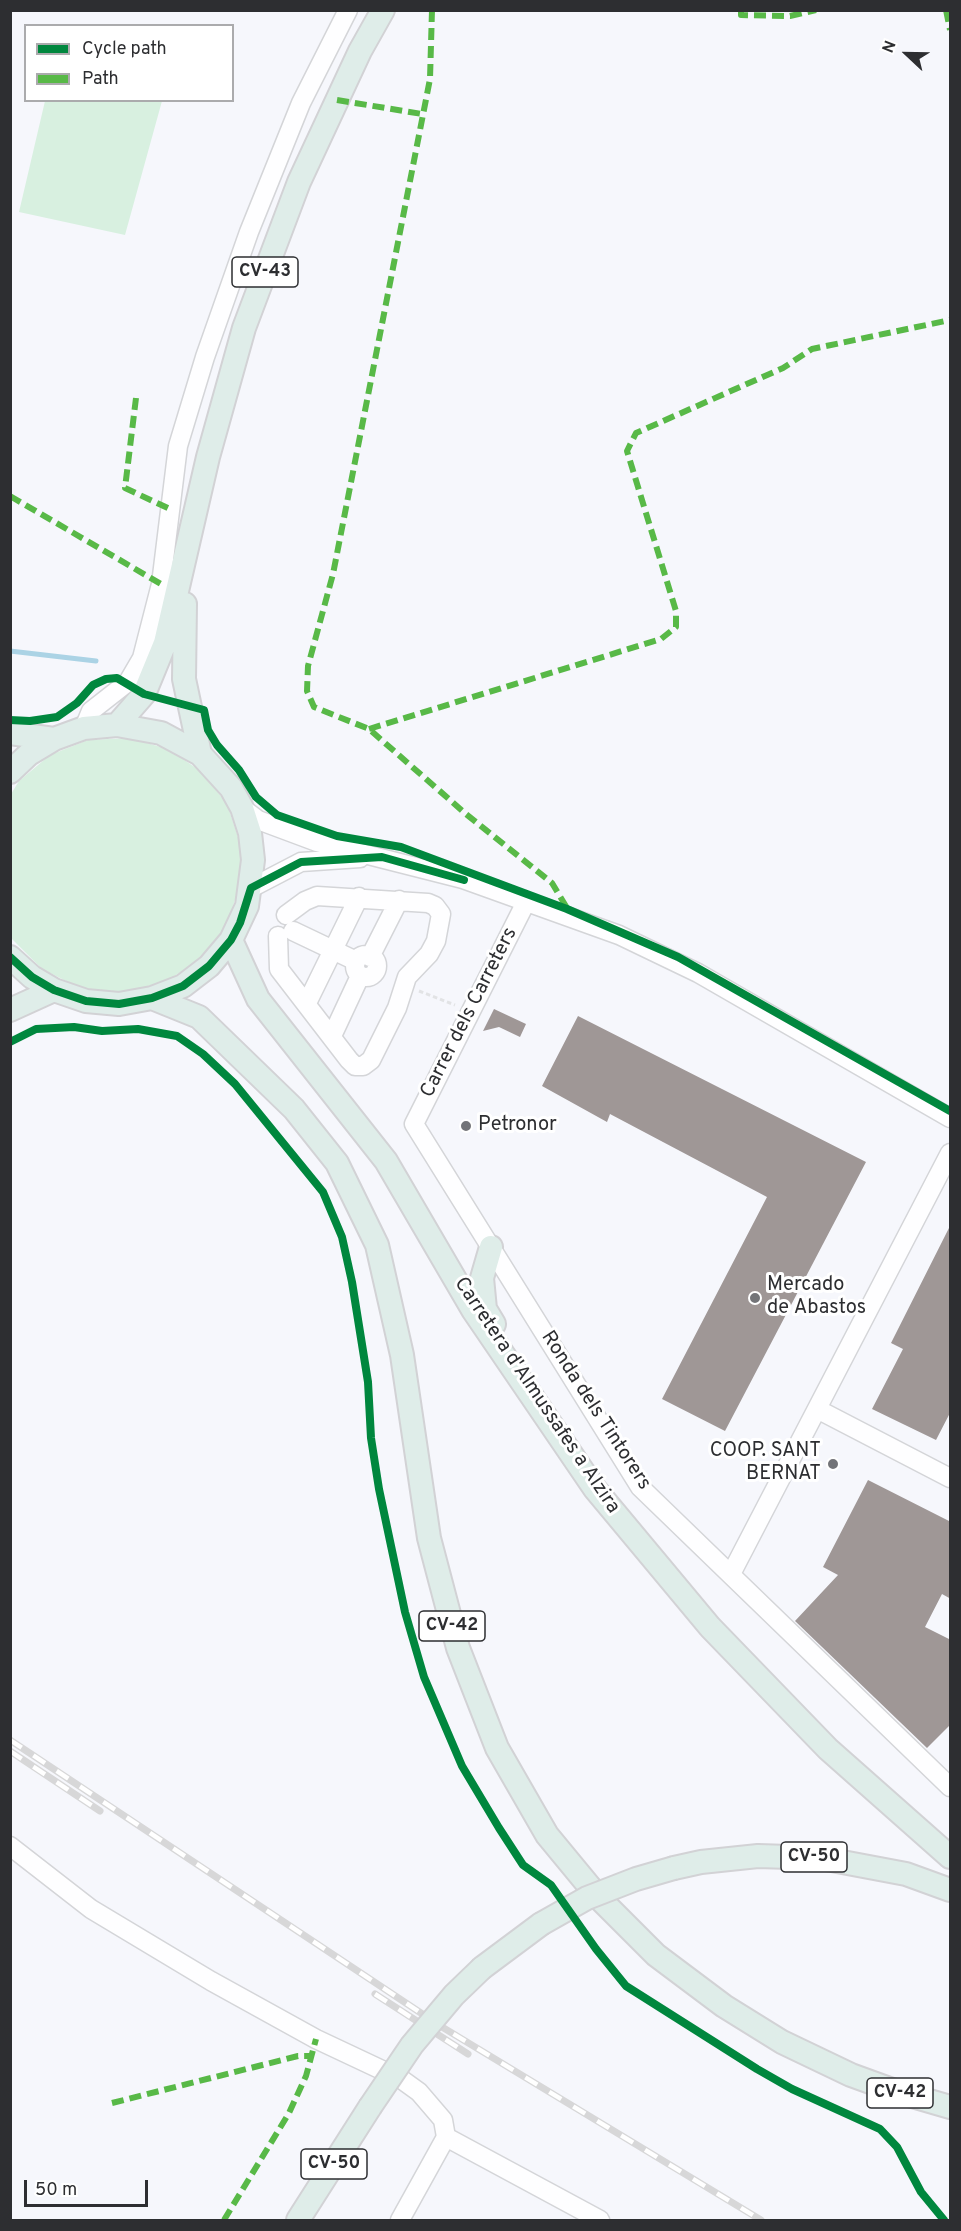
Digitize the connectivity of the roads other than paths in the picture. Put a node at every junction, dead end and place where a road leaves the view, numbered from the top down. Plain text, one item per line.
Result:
1 (348, 10) edge
2 (383, 10) edge
3 (189, 549) junction
4 (117, 725) junction
5 (84, 728) junction
6 (10, 733) edge
7 (54, 739) junction
8 (200, 754) junction
9 (10, 772) edge
10 (242, 808) junction
11 (382, 857) junction
12 (251, 888) junction
13 (359, 897) junction
14 (399, 900) junction
15 (526, 902) junction
16 (286, 927) junction
17 (231, 940) junction
18 (334, 950) junction
19 (10, 957) edge
20 (365, 966) junction
21 (404, 985) junction
22 (54, 990) junction
23 (152, 998) junction
24 (308, 1003) junction
25 (10, 1010) edge
26 (332, 1036) junction
27 (951, 1118) edge
28 (414, 1124) joint
29 (951, 1153) edge
30 (491, 1247) junction
31 (817, 1409) junction
32 (951, 1478) edge
33 (595, 1489) junction
34 (731, 1574) junction
35 (951, 1787) edge
36 (10, 1846) edge
37 (951, 1857) edge
38 (951, 1890) edge
39 (951, 2107) edge
40 (446, 2137) junction
41 (298, 2220) edge
42 (400, 2220) edge
43 (600, 2220) edge

1 - 5 street
2 - 3 main road, CV-43
3 - 4 main road, CV-43
3 - 8 main road, CV-43
4 - 5 main road
4 - 8 main road
5 - 7 main road
6 - 7 main road
7 - 9 main road
8 - 10 main road
10 - 11 street
10 - 12 main road
11 - 12 street
11 - 15 street
12 - 17 main road
13 - 14 street
13 - 16 street
13 - 18 street
14 - 20 street
14 - 21 street
15 - 27 street
15 - 28 street, Carrer dels Carreters
16 - 18 street
16 - 24 street
17 - 23 main road
17 - 33 main road, Carretera d'Almussafes a Alzira
18 - 20 street
18 - 24 street
19 - 22 main road
20 - 21 street
20 - 26 street
21 - 26 street
22 - 23 main road
22 - 25 main road
23 - 39 main road, CV-42
24 - 26 street
28 - 30 street, Ronda dels Tintorers
29 - 31 street
30 - 33 main road
30 - 34 street, Ronda dels Tintorers
31 - 32 street
31 - 34 street
33 - 37 main road, Carretera d'Almussafes a Alzira
34 - 35 street, Ronda dels Tintorers
36 - 40 street
38 - 41 main road, CV-50, bridge
40 - 42 street
40 - 43 street

